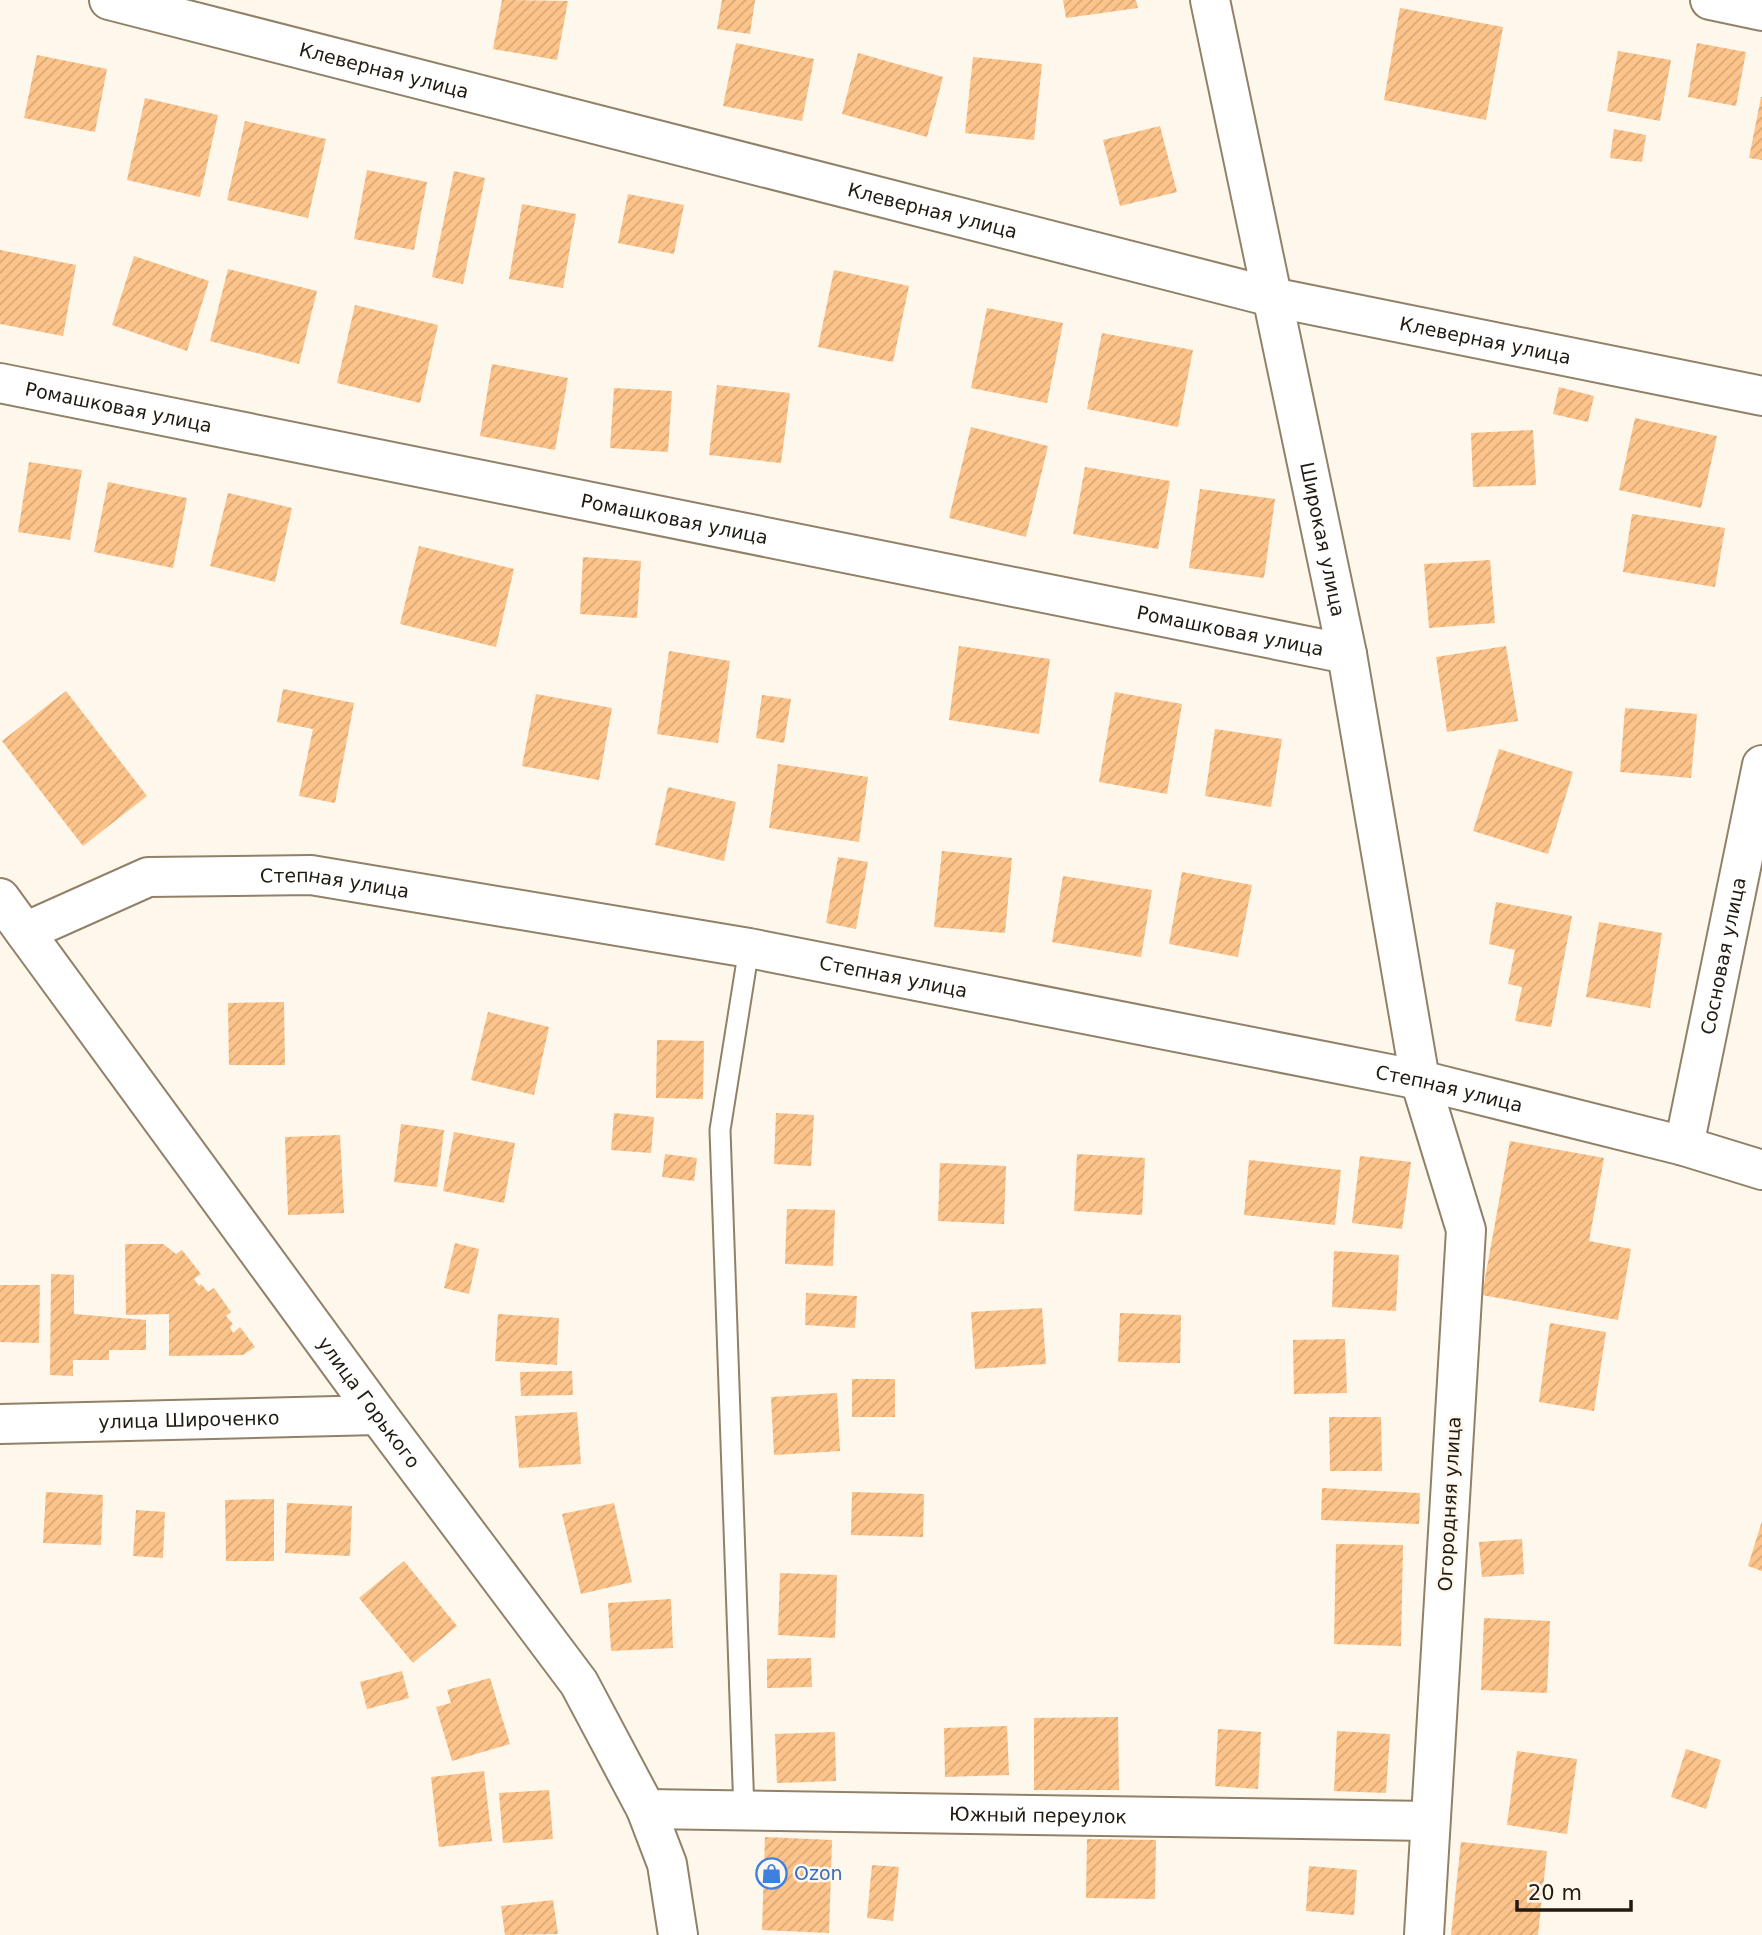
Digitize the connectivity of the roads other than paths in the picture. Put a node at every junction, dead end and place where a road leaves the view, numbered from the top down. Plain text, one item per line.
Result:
1 (109, 0) edge
2 (1210, 0) edge
3 (1710, 0) edge
4 (1762, 11) edge
5 (1272, 297) junction
6 (0, 383) edge
7 (1762, 396) edge
8 (1347, 654) junction
9 (1762, 765) edge
10 (0, 898) edge
11 (25, 932) junction
12 (749, 948) junction
13 (1420, 1080) junction
14 (1684, 1146) junction
15 (1762, 1170) edge
16 (378, 1415) junction
17 (0, 1424) edge
18 (646, 1809) junction
19 (744, 1812) junction
20 (1430, 1821) junction
21 (678, 1935) edge
22 (1424, 1935) edge

1 - 5 street, Клеверная улица
2 - 5 street, Широкая улица
3 - 4 street
5 - 7 street, Клеверная улица
5 - 8 street, Широкая улица
6 - 8 street, Ромашковая улица
8 - 13 street, Широкая улица
9 - 14 street, Сосновая улица
10 - 11 street, улица Горького
11 - 12 street, Степная улица
11 - 16 street, улица Горького
12 - 13 street, Степная улица
12 - 19 lane
13 - 14 street, Степная улица
13 - 20 street, Огородняя улица
14 - 15 street, Степная улица
16 - 17 street, улица Широченко
16 - 18 street, улица Горького
18 - 19 street, Южный переулок
18 - 21 street, улица Горького
19 - 20 street, Южный переулок
20 - 22 street, Огородняя улица

